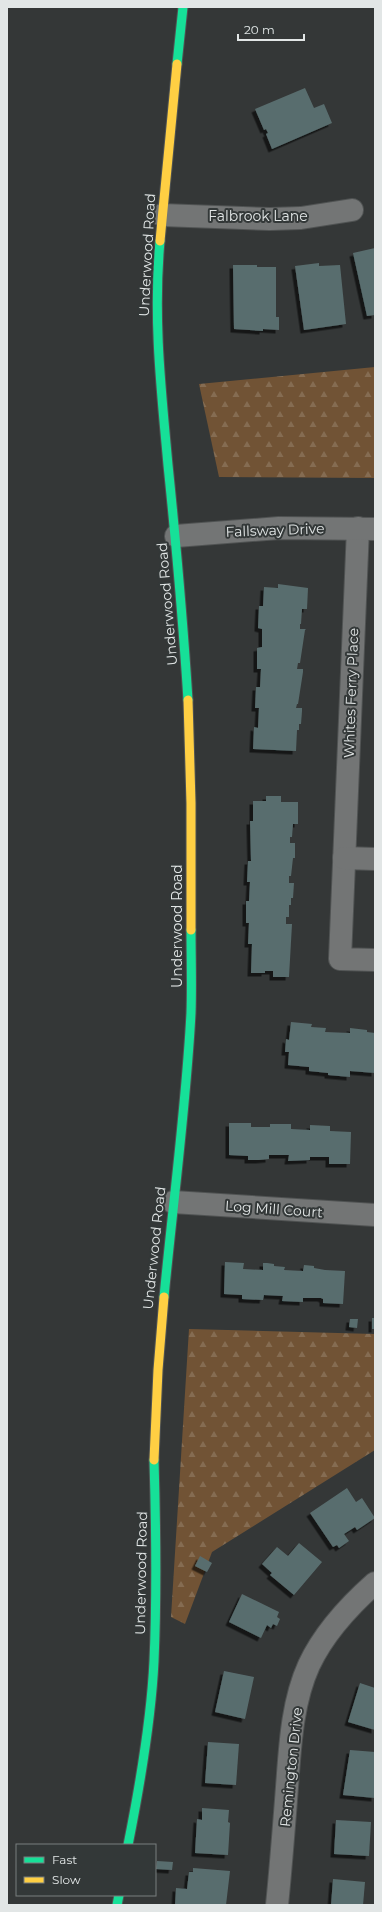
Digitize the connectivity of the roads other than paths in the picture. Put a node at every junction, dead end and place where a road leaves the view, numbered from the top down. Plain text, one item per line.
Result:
1 (183, 7) edge
2 (352, 210) dead end
3 (162, 215) junction
4 (367, 528) edge
5 (176, 536) junction
6 (344, 858) junction
7 (375, 859) edge
8 (375, 960) edge
9 (173, 1202) junction
10 (375, 1215) edge
11 (375, 1583) edge
12 (128, 1844) edge
13 (278, 1905) edge

1 - 3 street, Underwood Road
2 - 3 street, Falbrook Lane
3 - 5 street, Underwood Road
4 - 5 street, Fallsway Drive
4 - 6 street, Whites Ferry Place
5 - 9 street, Underwood Road
6 - 7 street
6 - 8 street, Whites Ferry Place
9 - 10 street, Log Mill Court
9 - 12 street, Underwood Road
11 - 13 street, Remington Drive

